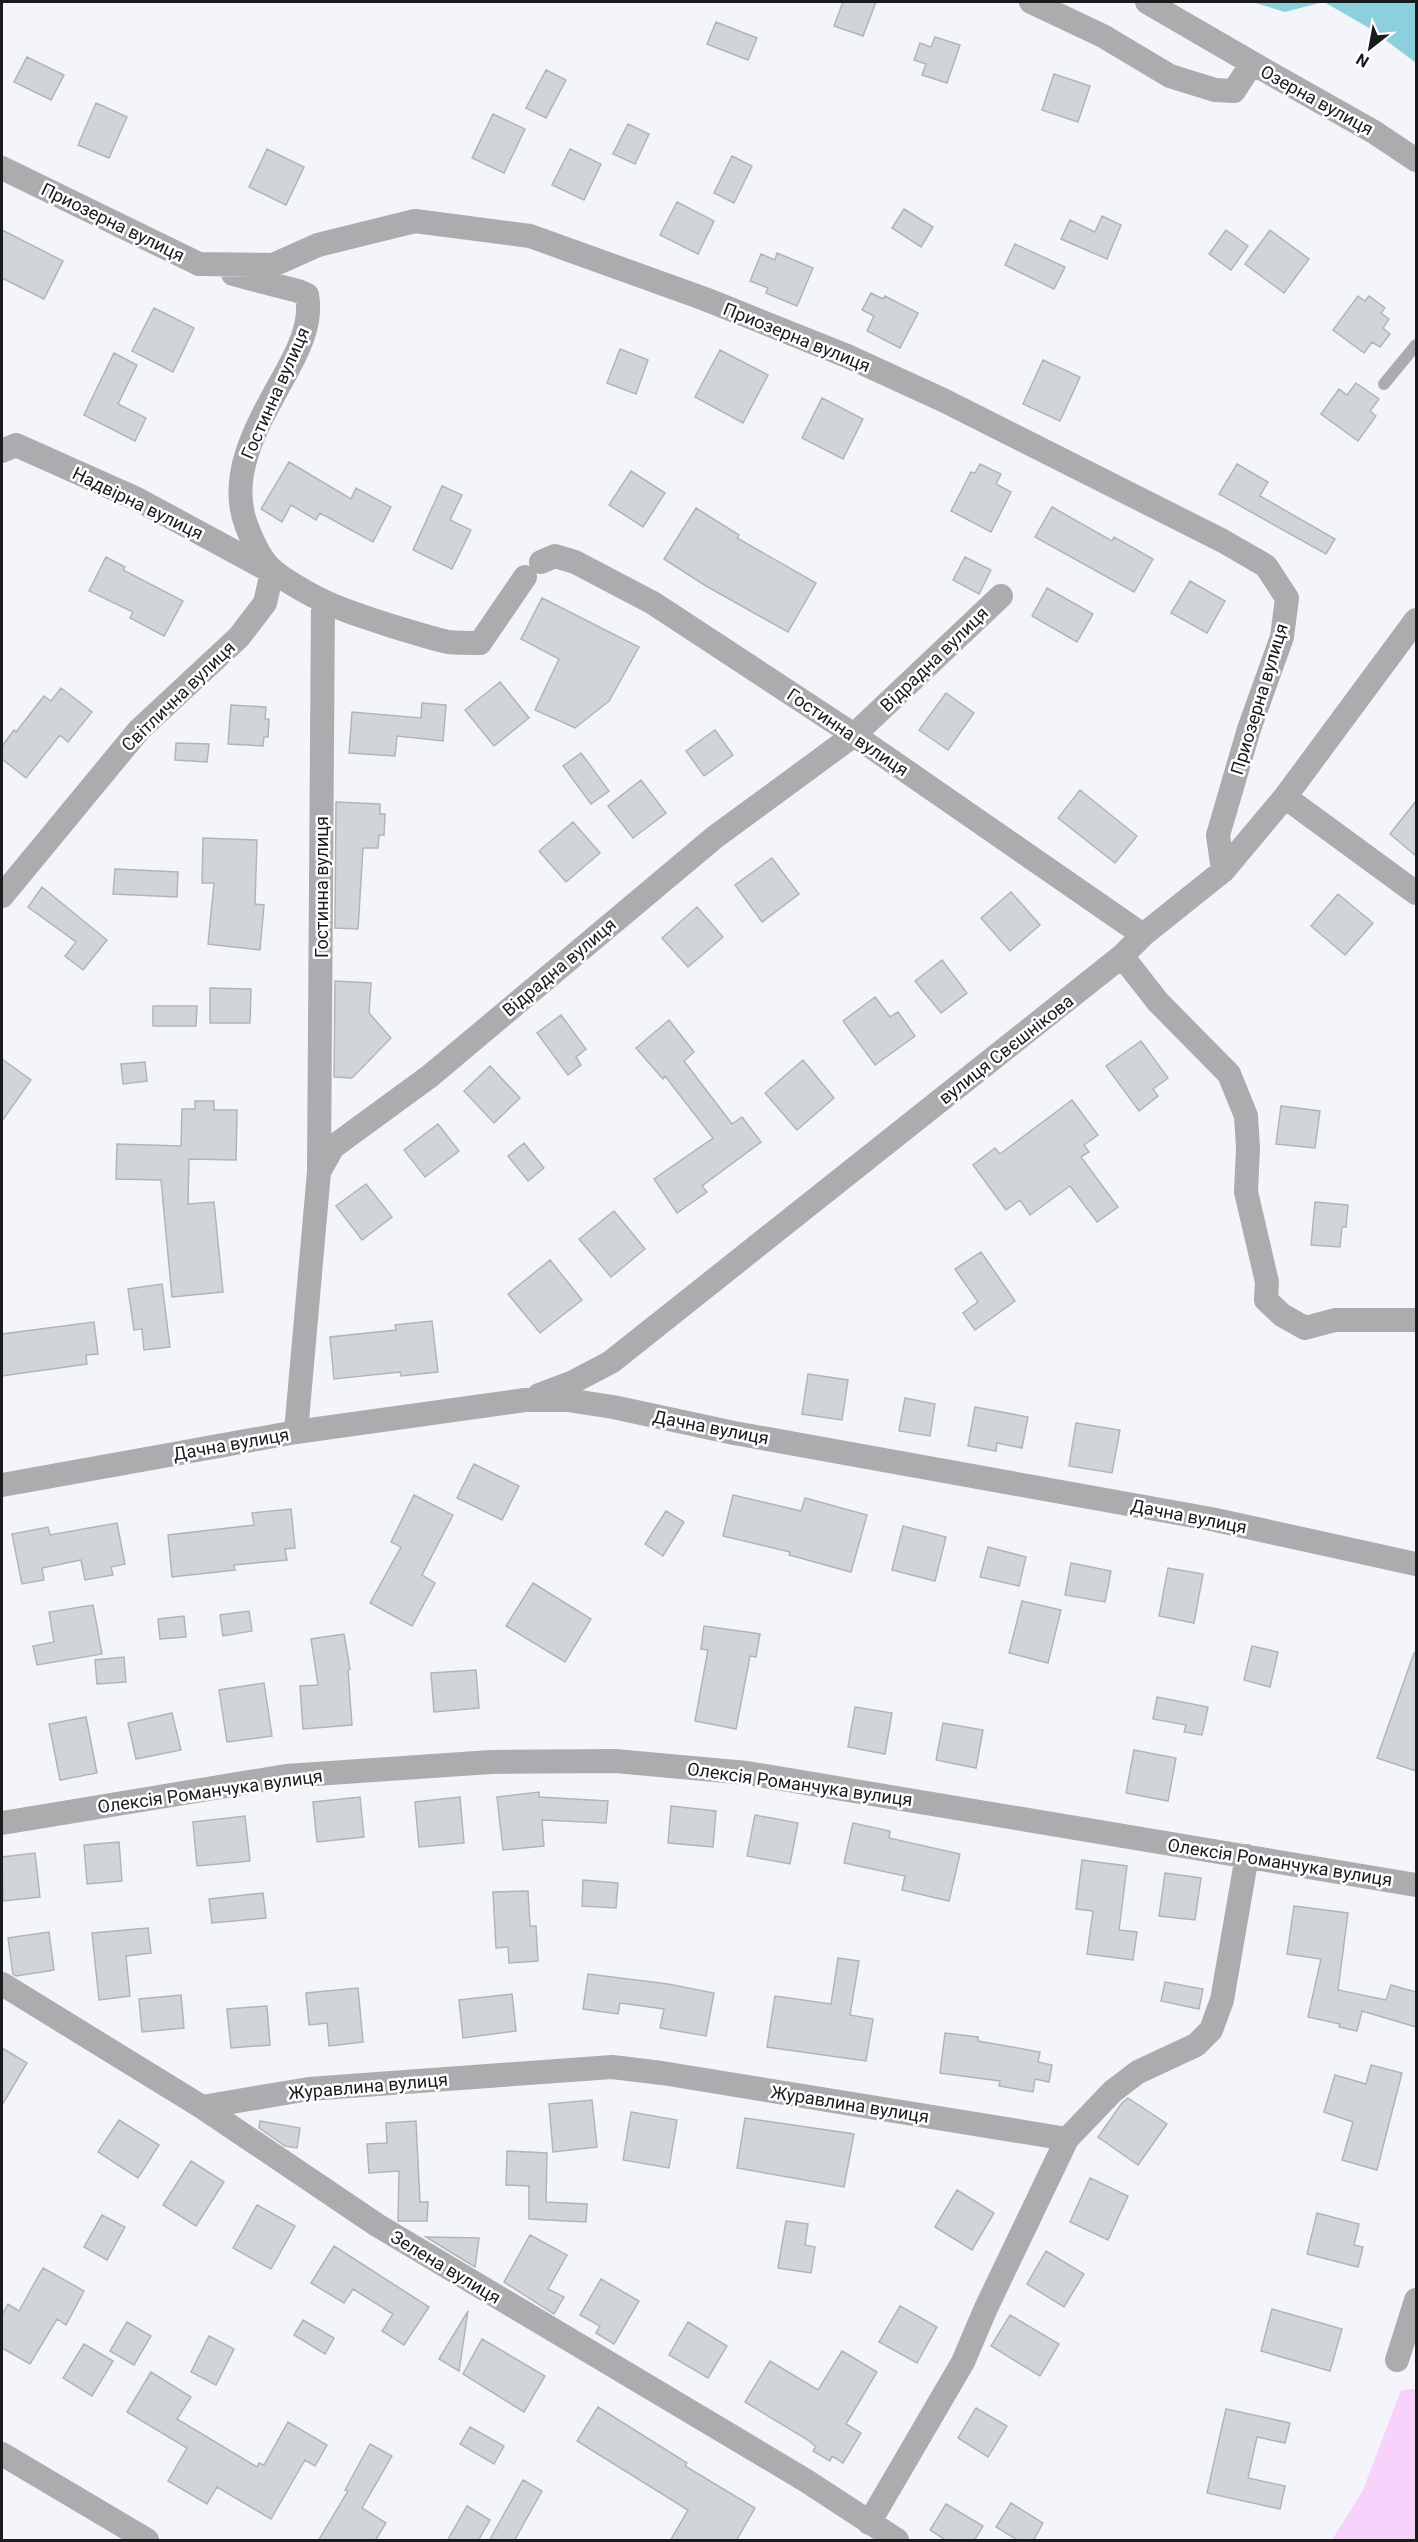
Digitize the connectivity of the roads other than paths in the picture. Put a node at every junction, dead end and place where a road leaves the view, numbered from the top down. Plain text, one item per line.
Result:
1 (1031, 2) edge
2 (1147, 2) edge
3 (1252, 63) junction
4 (1416, 160) edge
5 (2, 168) edge
6 (199, 264) junction
7 (1416, 345) edge
8 (1384, 384) dead end
9 (2, 451) edge
10 (272, 572) junction
11 (1001, 596) dead end
12 (323, 602) junction
13 (1416, 620) edge
14 (854, 735) junction
15 (1286, 797) junction
16 (1223, 871) junction
17 (1416, 893) edge
18 (2, 896) edge
19 (1143, 935) junction
20 (1122, 956) junction
21 (319, 1172) junction
22 (1416, 1320) edge
23 (525, 1400) junction
24 (296, 1432) junction
25 (2, 1485) edge
26 (1416, 1564) edge
27 (2, 1823) edge
28 (1247, 1857) junction
29 (1416, 1885) edge
30 (2, 1984) edge
31 (202, 2107) junction
32 (1067, 2139) junction
33 (1416, 2300) edge
34 (1397, 2360) dead end
35 (2, 2454) edge
36 (869, 2523) junction
37 (147, 2541) edge
38 (897, 2541) edge

1 - 3 street, Озерна вулиця
2 - 3 street
3 - 4 street, Озерна вулиця
5 - 6 street, Приозерна вулиця
6 - 10 street, Гостинна вулиця
6 - 16 street, Приозерна вулиця
7 - 8 lane
9 - 10 street, Надвірна вулиця
10 - 12 street, Гостинна вулиця
10 - 18 street, Світлична вулиця
11 - 14 street, Відрадна вулиця
12 - 14 street, Гостинна вулиця
12 - 21 street, Гостинна вулиця
13 - 15 street, вулиця Свєшнікова
14 - 19 street, Гостинна вулиця
14 - 21 street, Відрадна вулиця
15 - 16 street, вулиця Свєшнікова
15 - 17 street
16 - 19 street, вулиця Свєшнікова
19 - 20 street, вулиця Свєшнікова
20 - 22 street
20 - 23 street, вулиця Свєшнікова
21 - 24 street, Відрадна вулиця
23 - 24 street, Дачна вулиця
23 - 26 street, Дачна вулиця
24 - 25 street, Дачна вулиця
27 - 28 street, Олексія Романчука вулиця
28 - 29 street, Олексія Романчука вулиця
28 - 32 street
30 - 31 street, Зелена вулиця
31 - 32 street, Журавлина вулиця
31 - 36 street, Зелена вулиця
32 - 36 street
33 - 34 street
35 - 37 street
36 - 38 street, Зелена вулиця

